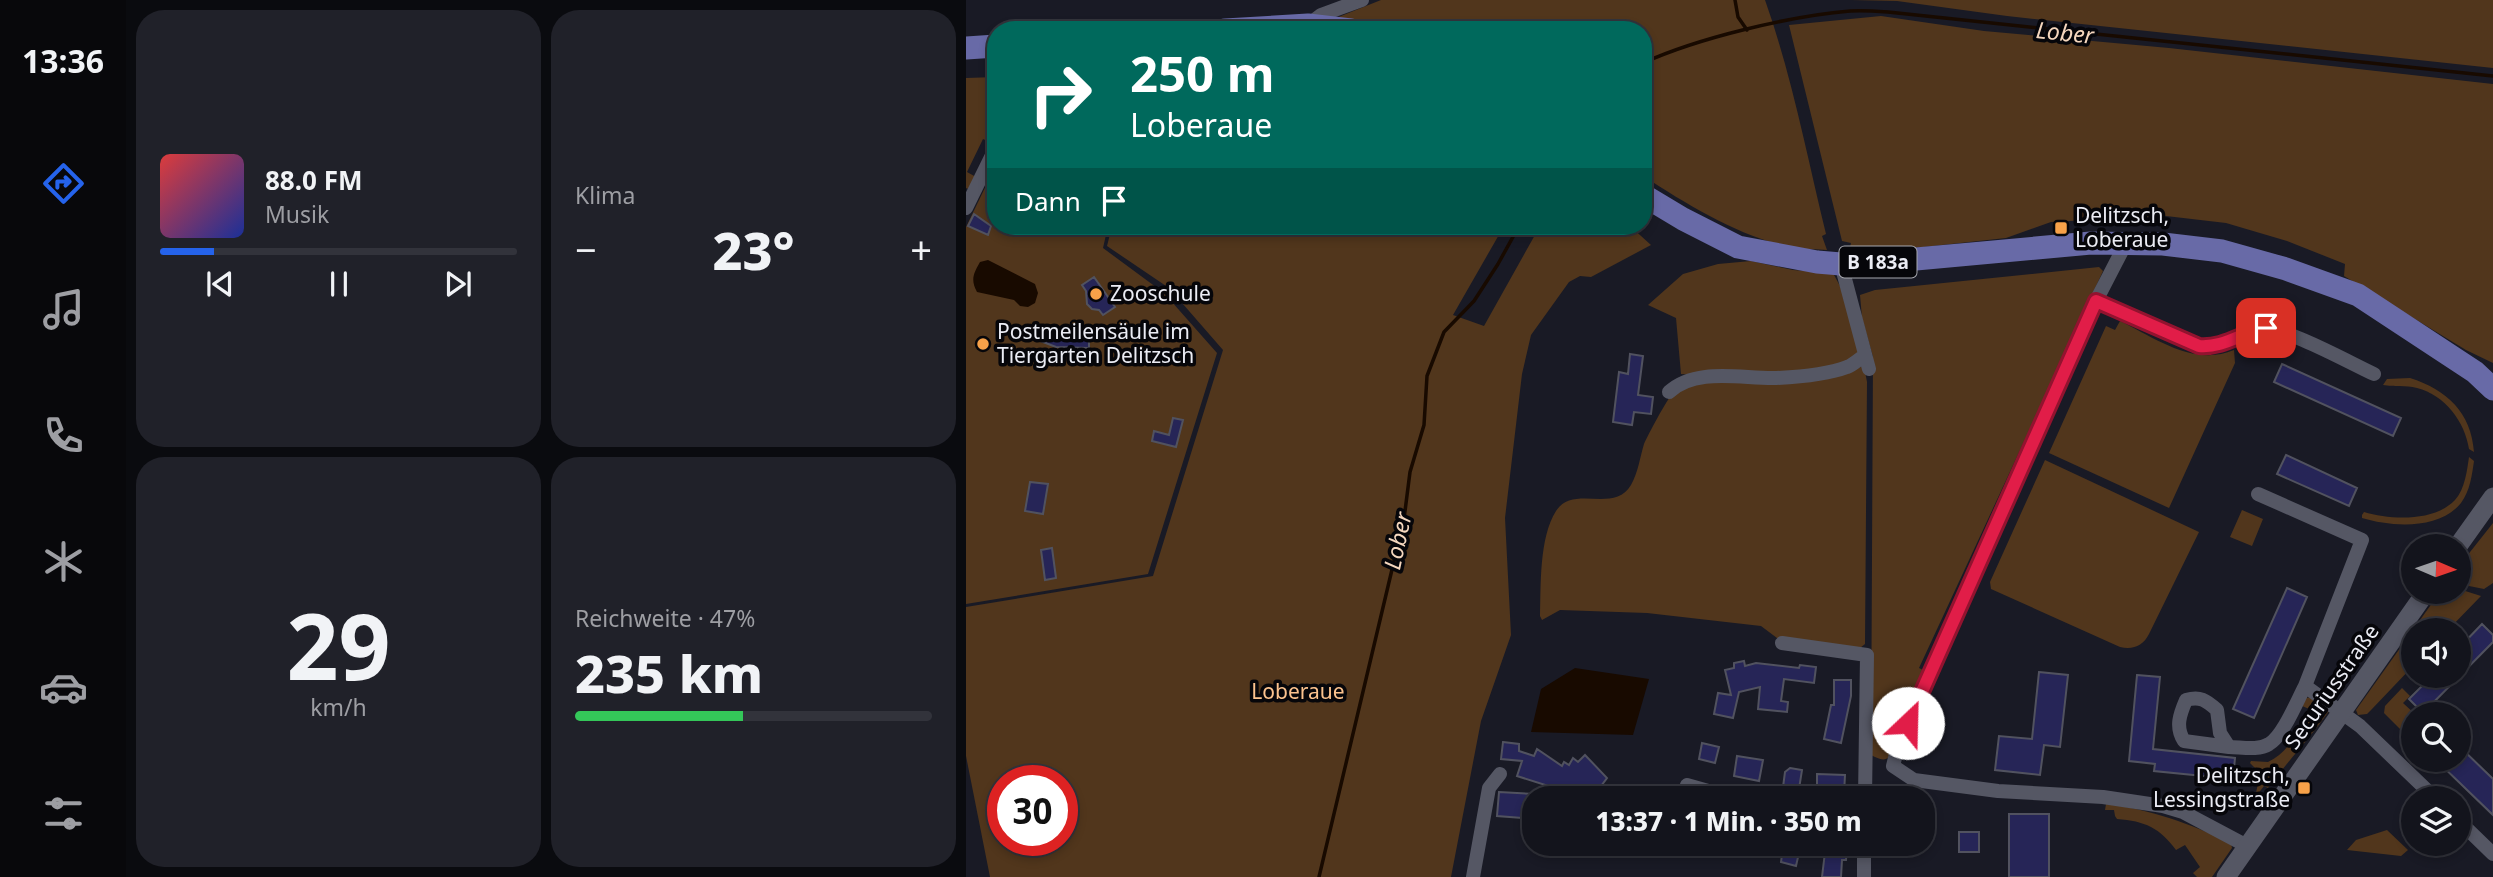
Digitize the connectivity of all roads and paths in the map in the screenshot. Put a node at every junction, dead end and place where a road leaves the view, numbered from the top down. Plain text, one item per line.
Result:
1 (1363, 0) edge
2 (1313, 21) edge
3 (987, 47) edge
4 (966, 48) edge
5 (987, 165) edge
6 (1652, 200) edge
7 (966, 208) edge
8 (2126, 243) junction
9 (1841, 264) junction
10 (2096, 301) junction
11 (2374, 374) dead end
12 (2493, 389) edge
13 (1669, 392) dead end
14 (2258, 494) dead end
15 (2493, 497) edge
16 (2467, 534) edge
17 (2418, 604) edge
18 (1782, 643) dead end
19 (2305, 686) junction
20 (2342, 712) junction
21 (2229, 747) dead end
22 (1500, 774) dead end
23 (1687, 785) dead end
24 (1691, 786) edge
25 (1865, 786) edge
26 (2422, 786) edge
27 (2471, 833) edge
28 (2247, 846) junction
29 (2493, 854) edge
30 (1864, 856) edge
31 (1473, 877) edge
32 (1864, 877) edge
33 (2226, 877) edge

1 - 2 street
3 - 4 main road
5 - 7 street
6 - 9 main road, B 183a
8 - 9 main road, B 183a
8 - 10 street
8 - 12 main road, B 183a
9 - 13 street
10 - 11 street
10 - 28 street
14 - 19 street
15 - 16 street
17 - 20 street, Securiusstraße
18 - 25 street
19 - 20 street
19 - 21 street
20 - 26 street
20 - 28 street, Securiusstraße
22 - 31 street
23 - 24 street
27 - 29 street
28 - 33 street, Securiusstraße
30 - 32 street

